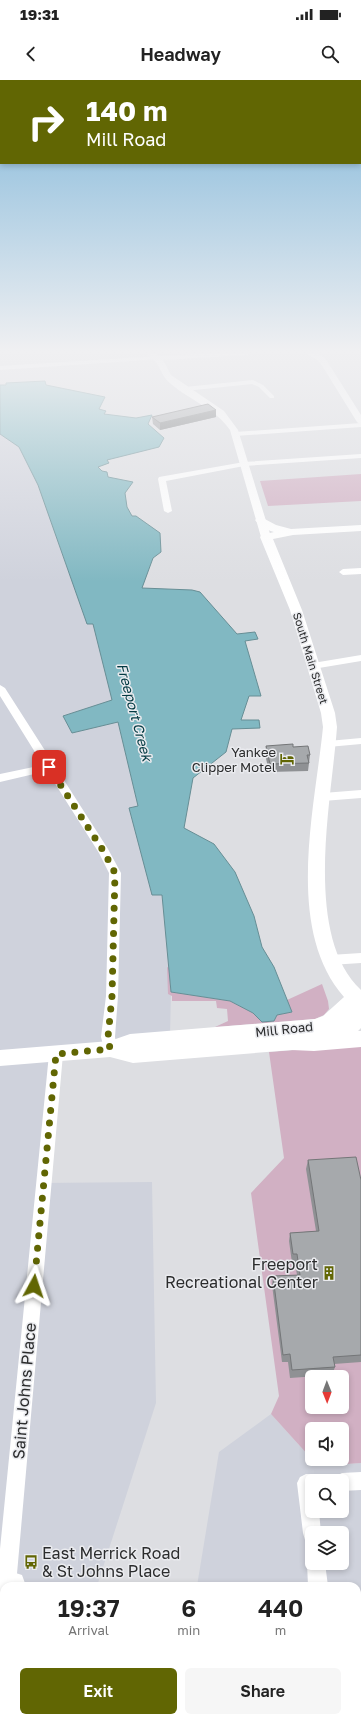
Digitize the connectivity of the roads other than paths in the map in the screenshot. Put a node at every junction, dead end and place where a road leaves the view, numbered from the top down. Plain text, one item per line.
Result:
1 (233, 430) edge
2 (296, 430) edge
3 (235, 434) junction
4 (361, 456) edge
5 (244, 464) junction
6 (168, 511) dead end
7 (261, 520) junction
8 (361, 528) edge
9 (293, 532) junction
10 (266, 537) junction
11 (361, 571) edge
12 (343, 572) dead end
13 (361, 658) edge
14 (313, 666) junction
15 (0, 688) edge
16 (4, 700) edge
17 (361, 741) edge
18 (328, 744) junction
19 (49, 767) junction
20 (0, 778) edge
21 (361, 794) edge
22 (323, 797) junction
23 (361, 958) edge
24 (330, 960) junction
25 (359, 998) edge
26 (361, 1039) edge
27 (292, 1042) junction
28 (110, 1049) junction
29 (56, 1054) junction
30 (0, 1058) edge
31 (361, 1480) edge
32 (349, 1481) edge
33 (317, 1570) edge
34 (6, 1582) edge
35 (318, 1582) edge

1 - 3 street, South Main Street
2 - 3 street
3 - 5 street, South Main Street
4 - 5 street
5 - 6 street
5 - 7 street, South Main Street
7 - 9 main road
7 - 10 street, South Main Street
8 - 9 main road
9 - 10 main road
10 - 14 main road, South Main Street
11 - 12 street
13 - 14 street
14 - 18 main road, South Main Street
15 - 16 street
16 - 19 street
17 - 18 street
18 - 22 main road, South Main Street
19 - 20 street
19 - 28 street
21 - 22 street
22 - 24 main road, South Main Street
23 - 24 street
24 - 25 main road, South Main Street
25 - 27 main road, Mill Road
25 - 28 main road, Mill Road
26 - 27 main road, Mill Road
27 - 28 main road, Mill Road
28 - 29 main road, Mill Road
29 - 30 main road, Mill Road
29 - 34 street, Saint Johns Place
31 - 32 street
33 - 35 street

